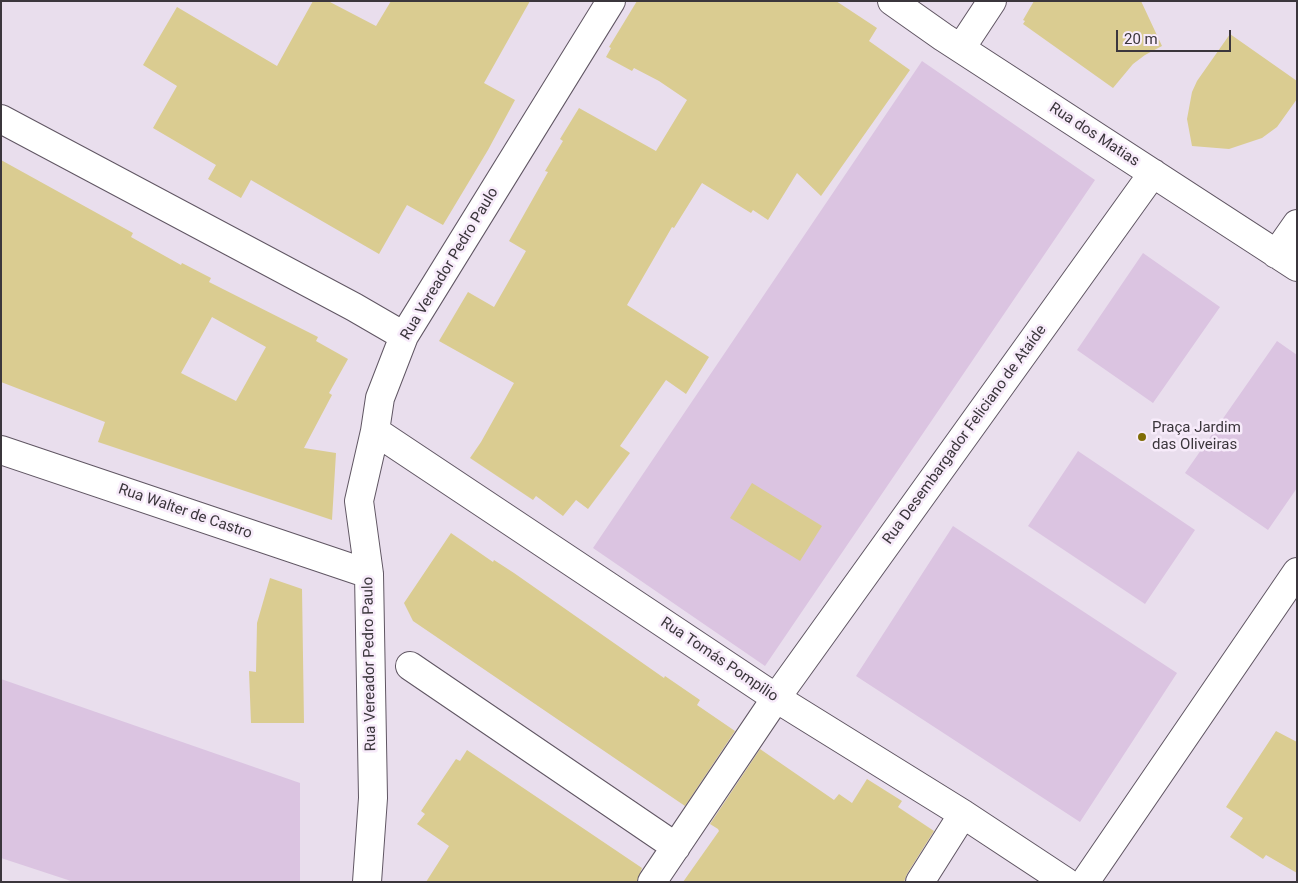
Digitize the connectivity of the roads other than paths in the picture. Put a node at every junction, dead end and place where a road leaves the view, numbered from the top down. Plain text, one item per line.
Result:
1 (611, 1) edge
2 (892, 1) edge
3 (992, 1) edge
4 (961, 48) junction
5 (1, 118) edge
6 (1153, 173) junction
7 (1297, 224) edge
8 (1287, 260) edge
9 (404, 336) junction
10 (375, 431) junction
11 (1, 450) edge
12 (1297, 572) edge
13 (369, 574) junction
14 (410, 666) dead end
15 (776, 698) junction
16 (963, 814) junction
17 (676, 846) junction
18 (367, 882) edge
19 (652, 882) edge
20 (920, 882) edge
21 (1066, 882) edge
22 (1085, 882) edge

1 - 9 street, Rua Vereador Pedro Paulo
2 - 4 street, Rua dos Matias
3 - 4 street
4 - 6 street, Rua dos Matias
5 - 9 street
6 - 8 street, Rua dos Matias
6 - 15 street, Rua Desembargador Feliciano de Ataíde
7 - 8 street
9 - 10 street, Rua Vereador Pedro Paulo
10 - 13 street, Rua Vereador Pedro Paulo
10 - 15 street, Rua Tomás Pompilio
11 - 13 street, Rua Walter de Castro
12 - 22 street
13 - 18 street, Rua Vereador Pedro Paulo
14 - 17 street
15 - 16 street, Rua Tomás Pompilio
15 - 17 street, Rua Desembargador Feliciano de Ataíde
16 - 20 street
16 - 21 street, Rua Tomás Pompilio
17 - 19 street, Rua Desembargador Feliciano de Ataíde

